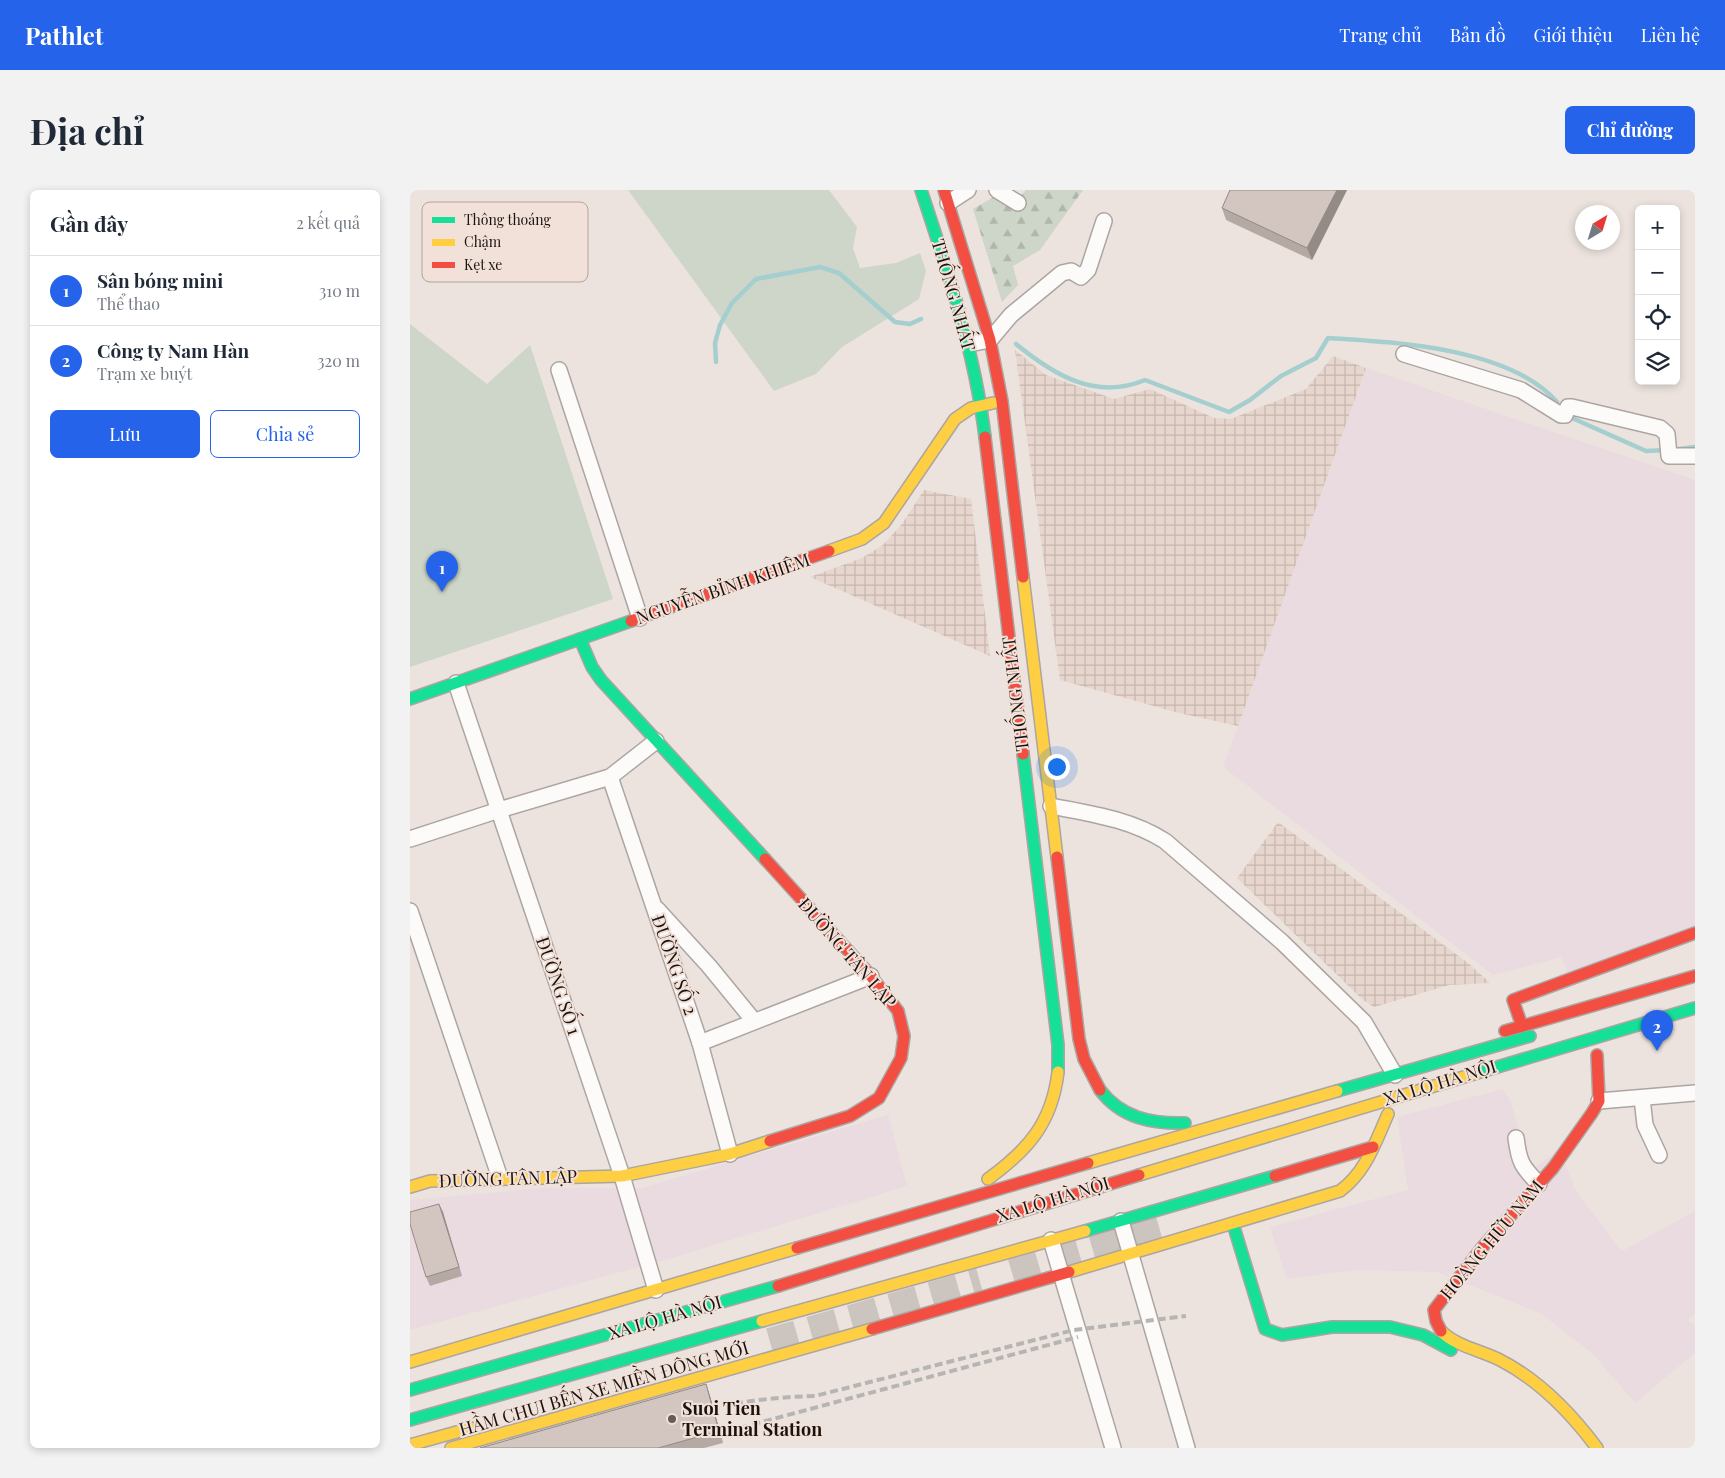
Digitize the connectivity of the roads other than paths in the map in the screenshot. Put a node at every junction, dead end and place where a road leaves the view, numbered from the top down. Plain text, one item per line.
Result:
1 (921, 190) edge
2 (968, 190) edge
3 (996, 190) edge
4 (946, 196) edge
5 (1018, 203) dead end
6 (1104, 221) dead end
7 (990, 340) junction
8 (969, 344) junction
9 (1404, 354) dead end
10 (559, 370) dead end
11 (1002, 401) junction
12 (981, 404) junction
13 (1695, 456) edge
14 (640, 618) junction
15 (580, 639) junction
16 (456, 682) junction
17 (410, 699) edge
18 (656, 741) junction
19 (610, 777) junction
20 (1051, 806) junction
21 (499, 810) junction
22 (410, 839) edge
23 (653, 904) junction
24 (410, 911) edge
25 (1695, 933) edge
26 (871, 976) junction
27 (1695, 976) edge
28 (1639, 1005) dead end
29 (1695, 1008) edge
30 (754, 1021) junction
31 (1522, 1026) junction
32 (1526, 1037) junction
33 (1593, 1037) junction
34 (1079, 1039) junction
35 (700, 1043) junction
36 (1058, 1045) junction
37 (1392, 1069) junction
38 (1695, 1093) edge
39 (1642, 1098) junction
40 (1385, 1099) junction
41 (1599, 1101) junction
42 (1185, 1123) junction
43 (1516, 1138) dead end
44 (1373, 1147) junction
45 (730, 1154) junction
46 (1660, 1155) dead end
47 (1081, 1165) junction
48 (1015, 1171) dead end
49 (1362, 1171) junction
50 (622, 1176) junction
51 (500, 1178) junction
52 (1333, 1179) dead end
53 (1539, 1184) junction
54 (410, 1187) edge
55 (848, 1219) dead end
56 (1121, 1222) junction
57 (1233, 1224) junction
58 (852, 1231) junction
59 (1051, 1240) junction
60 (1130, 1254) junction
61 (1060, 1274) junction
62 (653, 1279) junction
63 (410, 1362) edge
64 (410, 1390) edge
65 (410, 1420) edge
66 (486, 1423) dead end
67 (410, 1445) edge
68 (451, 1448) edge
69 (1113, 1448) edge
70 (1187, 1448) edge
71 (1584, 1448) edge
72 (1597, 1448) edge

1 - 8 main road, THỐNG NHẤT
2 - 4 street
3 - 5 street
4 - 7 main road, THỐNG NHẤT
6 - 7 street
7 - 8 street
7 - 11 main road, THỐNG NHẤT
8 - 12 main road, THỐNG NHẤT
9 - 13 street
10 - 14 street
11 - 12 main road
11 - 20 main road, THỐNG NHẤT
12 - 14 main road, NGUYỄN BỈNH KHIÊM
12 - 36 main road, THỐNG NHẤT
14 - 15 main road, NGUYỄN BỈNH KHIÊM
15 - 16 main road, NGUYỄN BỈNH KHIÊM
15 - 18 main road, ĐƯỜNG TÂN LẬP
16 - 17 main road, NGUYỄN BỈNH KHIÊM
16 - 21 street, ĐƯỜNG SỐ 1
18 - 19 street
18 - 26 main road, ĐƯỜNG TÂN LẬP
19 - 21 street
19 - 23 street, ĐƯỜNG SỐ 2
20 - 34 main road, THỐNG NHẤT
20 - 37 street
21 - 22 street
21 - 50 street, ĐƯỜNG SỐ 1
23 - 30 street
23 - 35 street, ĐƯỜNG SỐ 2
24 - 51 street
25 - 31 main road
26 - 30 street
26 - 45 main road, ĐƯỜNG TÂN LẬP
27 - 31 main road, XA LỘ HÀ NỘI
28 - 32 main road, XA LỘ HÀ NỘI
29 - 33 main road, XA LỘ HÀ NỘI
30 - 35 street
31 - 32 main road
31 - 37 main road, XA LỘ HÀ NỘI
32 - 37 main road, XA LỘ HÀ NỘI
33 - 40 main road, XA LỘ HÀ NỘI
33 - 41 main road
34 - 36 main road
34 - 42 main road, THỐNG NHẤT
35 - 45 street, ĐƯỜNG SỐ 2
36 - 48 main road, THỐNG NHẤT
37 - 42 main road, XA LỘ HÀ NỘI
37 - 47 main road, XA LỘ HÀ NỘI
38 - 39 street
39 - 41 street
39 - 46 street
40 - 44 main road, XA LỘ HÀ NỘI
40 - 64 main road, XA LỘ HÀ NỘI
41 - 53 main road, HOÀNG HỮU NAM
42 - 47 main road, XA LỘ HÀ NỘI
43 - 53 street
44 - 49 main road, XA LỘ HÀ NỘI
44 - 56 main road, XA LỘ HÀ NỘI
45 - 50 main road, ĐƯỜNG TÂN LẬP
47 - 58 main road, XA LỘ HÀ NỘI
49 - 52 main road
49 - 57 main road, XA LỘ HÀ NỘI
50 - 51 main road, ĐƯỜNG TÂN LẬP
50 - 62 street, ĐƯỜNG SỐ 1
51 - 54 main road, ĐƯỜNG TÂN LẬP
53 - 72 main road, HOÀNG HỮU NAM
55 - 58 main road
56 - 59 main road, XA LỘ HÀ NỘI
56 - 60 street
57 - 60 main road, XA LỘ HÀ NỘI
57 - 71 main road
58 - 62 main road, XA LỘ HÀ NỘI
59 - 61 street
59 - 65 main road, XA LỘ HÀ NỘI
60 - 61 main road, XA LỘ HÀ NỘI
60 - 70 street
61 - 68 main road, XA LỘ HÀ NỘI
61 - 69 street
62 - 63 main road, XA LỘ HÀ NỘI
66 - 67 main road, HẦM CHUI BẾN XE MIỀN ĐÔNG MỚI

